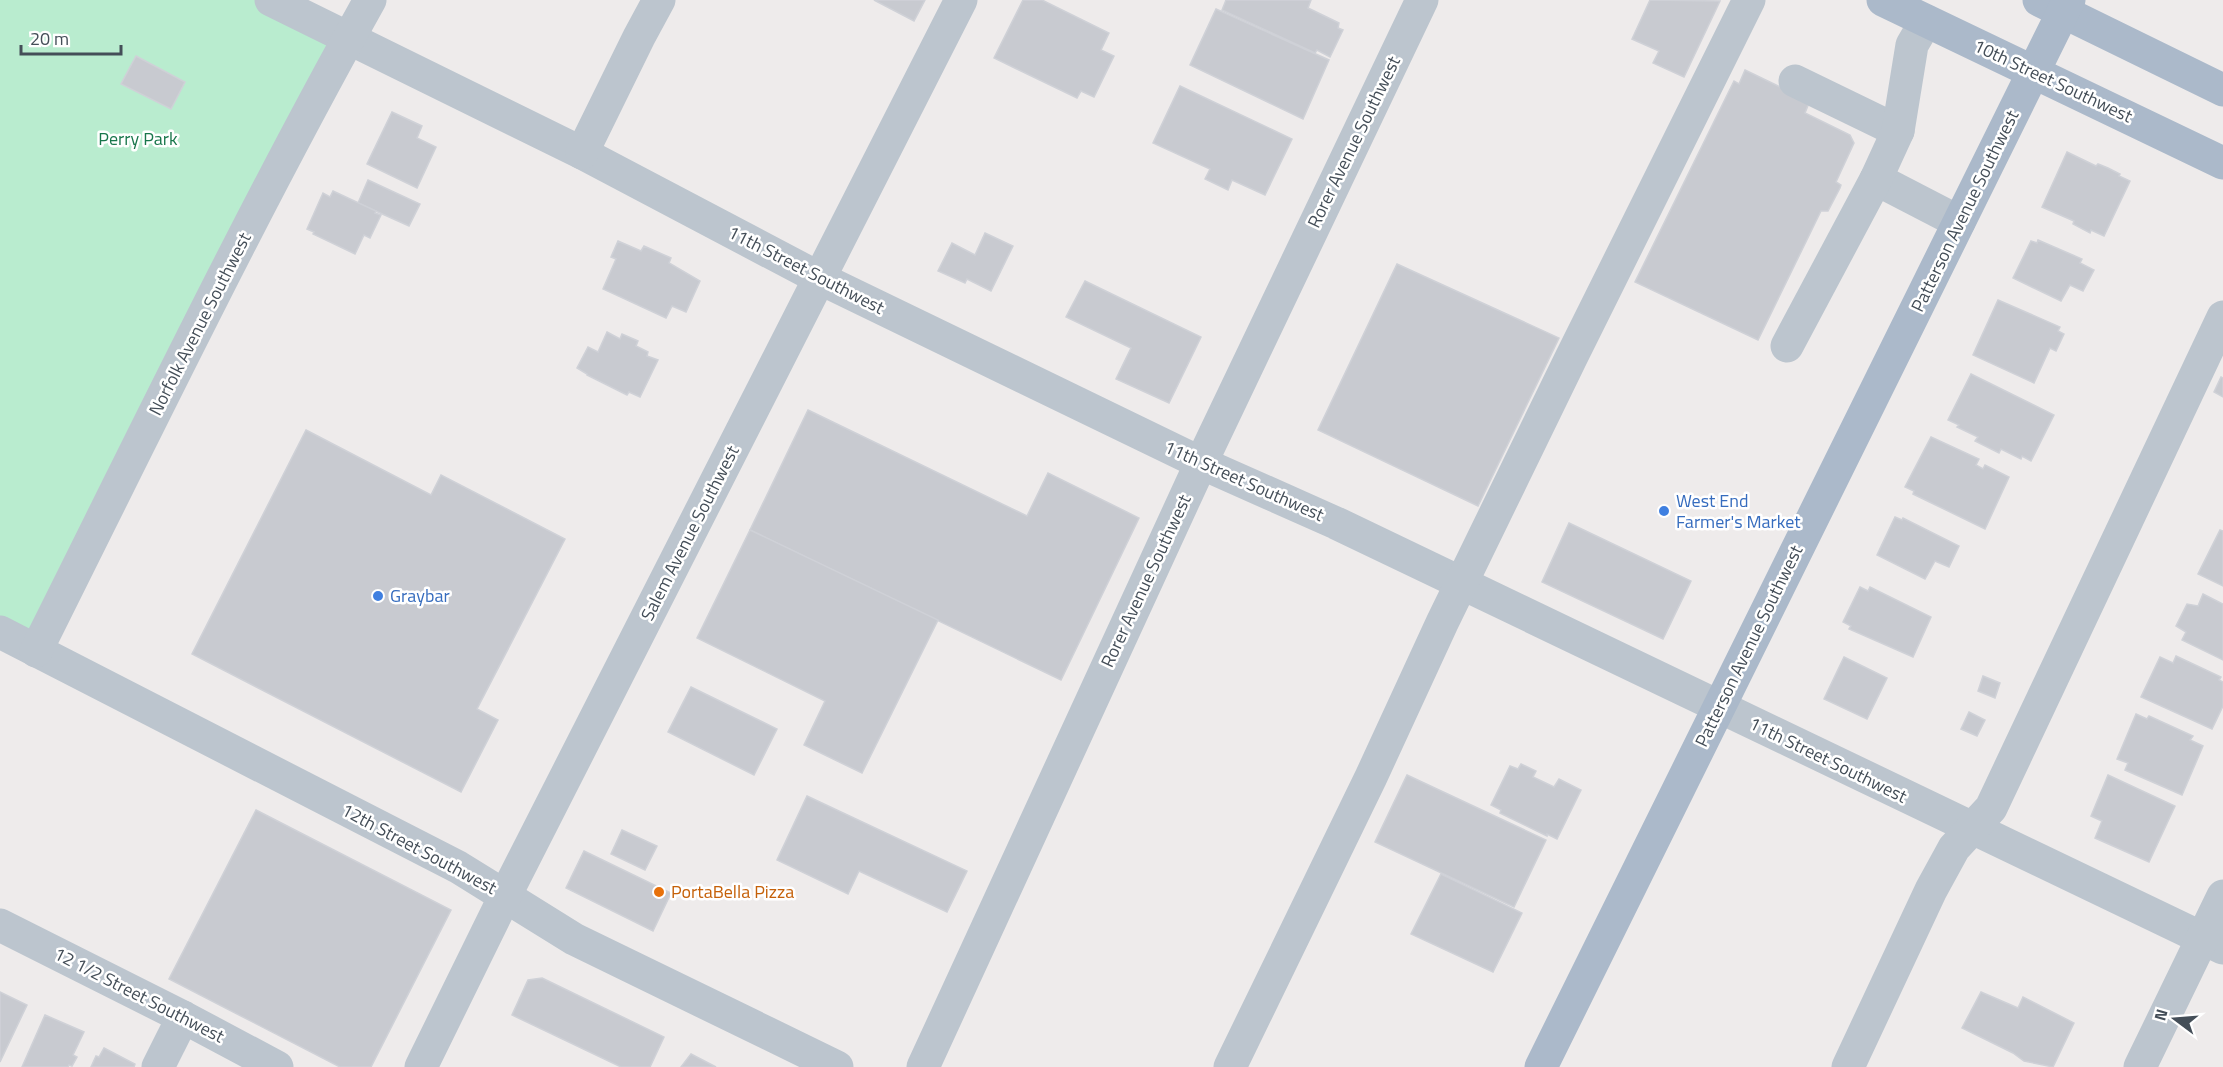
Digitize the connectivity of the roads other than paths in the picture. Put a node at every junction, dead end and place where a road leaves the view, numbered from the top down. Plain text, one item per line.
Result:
1 (271, 0) edge
2 (370, 0) edge
3 (659, 0) edge
4 (961, 0) edge
5 (1422, 0) edge
6 (1749, 0) edge
7 (1883, 0) edge
8 (2057, 4) edge
9 (1926, 21) junction
10 (349, 38) junction
11 (2034, 71) junction
12 (1795, 81) dead end
13 (2223, 90) edge
14 (1898, 131) junction
15 (582, 153) junction
16 (2223, 163) edge
17 (1876, 179) junction
18 (1959, 222) junction
19 (819, 278) junction
20 (2223, 316) edge
21 (1786, 346) dead end
22 (1201, 463) junction
23 (1462, 584) junction
24 (0, 632) edge
25 (36, 651) junction
26 (1719, 708) junction
27 (1972, 829) junction
28 (505, 896) junction
29 (2223, 896) edge
30 (0, 925) edge
31 (2213, 943) edge
32 (183, 1017) junction
33 (158, 1067) edge
34 (276, 1067) edge
35 (421, 1067) edge
36 (837, 1067) edge
37 (923, 1067) edge
38 (1230, 1067) edge
39 (1541, 1067) edge
40 (1848, 1067) edge
41 (2140, 1067) edge

1 - 10 street, 11th Street Southwest
2 - 10 street, Norfolk Avenue Southwest
3 - 15 street
4 - 19 street, Salem Avenue Southwest
5 - 22 street, Rorer Avenue Southwest
6 - 23 street
7 - 9 main road, 10th Street Southwest
8 - 11 main road, Patterson Avenue Southwest
8 - 13 main road
9 - 11 main road, 10th Street Southwest
9 - 14 street
10 - 15 street, 11th Street Southwest
10 - 25 street, Norfolk Avenue Southwest
11 - 16 main road, 10th Street Southwest
11 - 18 main road, Patterson Avenue Southwest
12 - 14 street
14 - 17 street
15 - 19 street, 11th Street Southwest
17 - 18 street
17 - 21 street
18 - 26 main road, Patterson Avenue Southwest
19 - 22 street, 11th Street Southwest
19 - 28 street, Salem Avenue Southwest
20 - 27 street
22 - 23 street, 11th Street Southwest
22 - 37 street, Rorer Avenue Southwest
23 - 26 street, 11th Street Southwest
23 - 38 street
24 - 25 street, 12th Street Southwest
25 - 28 street, 12th Street Southwest
26 - 27 street, 11th Street Southwest
26 - 39 main road, Patterson Avenue Southwest
27 - 31 street, 11th Street Southwest
27 - 40 street
28 - 35 street, Salem Avenue Southwest
28 - 36 street, 12th Street Southwest
29 - 31 street
30 - 32 street, 12 1/2 Street Southwest
31 - 41 street
32 - 33 street
32 - 34 street, 12 1/2 Street Southwest

